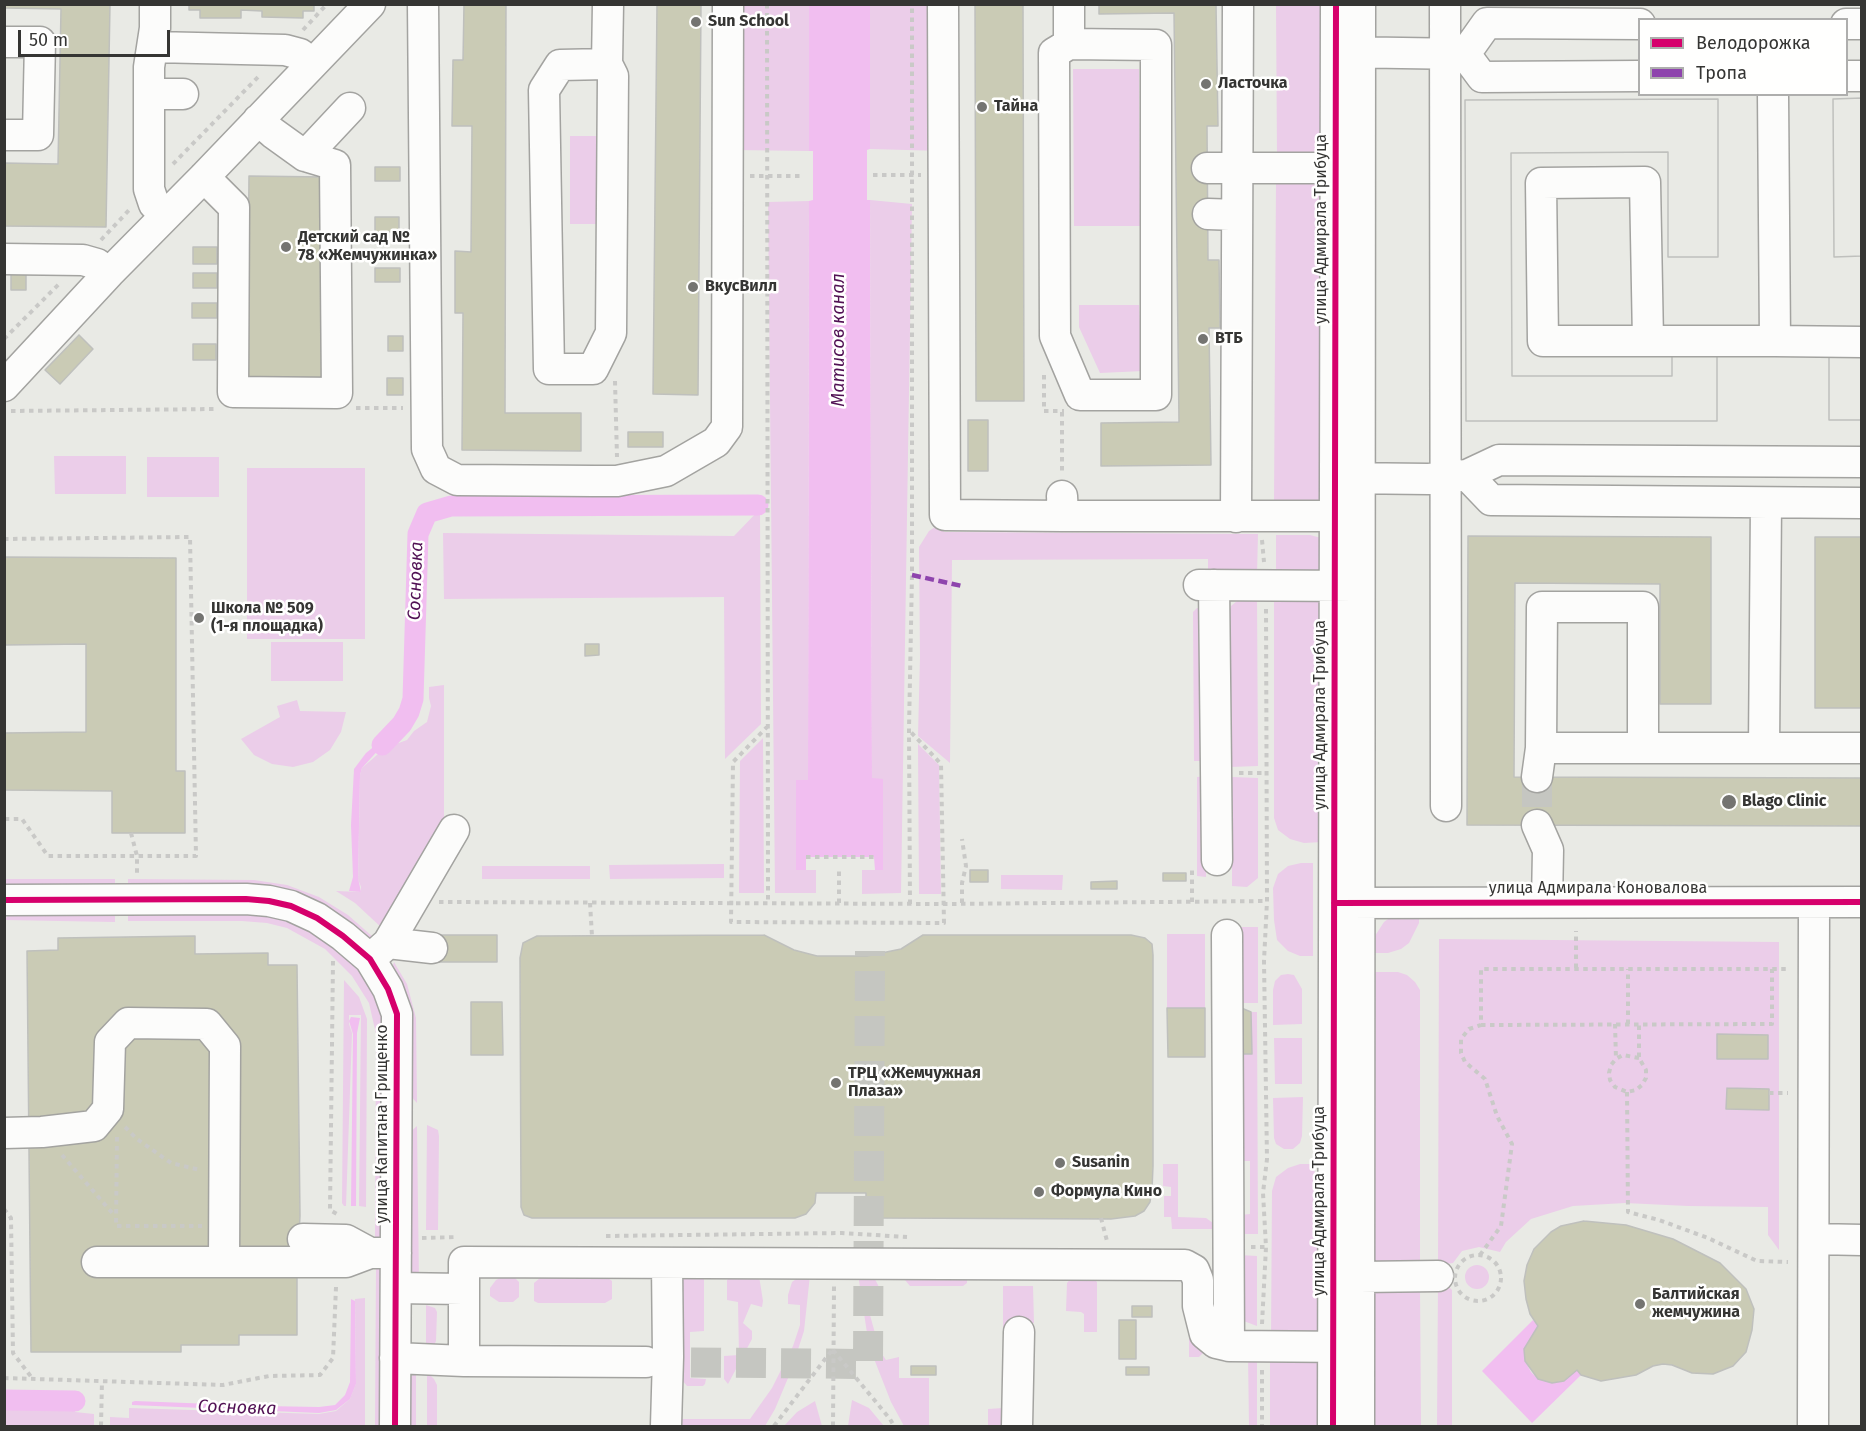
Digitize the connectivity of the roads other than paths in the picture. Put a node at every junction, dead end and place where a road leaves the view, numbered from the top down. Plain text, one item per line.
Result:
1 (154, 4) edge
2 (370, 4) edge
3 (423, 4) edge
4 (608, 4) edge
5 (728, 4) edge
6 (943, 4) edge
7 (1069, 4) edge
8 (1238, 4) edge
9 (1336, 4) edge
10 (1360, 4) edge
11 (1445, 4) edge
12 (1638, 24) edge
13 (4, 42) edge
14 (1069, 44) junction
15 (153, 47) junction
16 (1348, 52) junction
17 (1455, 54) junction
18 (312, 63) junction
19 (607, 64) junction
20 (1638, 76) edge
21 (149, 94) junction
22 (183, 94) dead end
23 (1773, 96) edge
24 (350, 108) dead end
25 (258, 120) junction
26 (4, 135) edge
27 (305, 156) junction
28 (1207, 168) dead end
29 (1237, 168) junction
30 (1348, 168) junction
31 (204, 177) junction
32 (1208, 214) dead end
33 (165, 215) junction
34 (1237, 215) junction
35 (4, 259) edge
36 (108, 273) junction
37 (1648, 341) junction
38 (1775, 341) junction
39 (1862, 342) edge
40 (4, 386) edge
41 (1728, 461) junction
42 (1862, 462) edge
43 (1456, 476) junction
44 (1348, 479) junction
45 (1729, 503) junction
46 (1766, 503) junction
47 (1862, 503) edge
48 (1347, 516) junction
49 (1249, 517) junction
50 (1347, 586) junction
51 (1541, 748) junction
52 (1643, 748) junction
53 (1764, 748) junction
54 (1862, 748) edge
55 (1537, 777) tunnel mouth
56 (1446, 806) dead end
57 (454, 830) dead end
58 (1548, 833) tunnel mouth
59 (1217, 860) dead end
60 (4, 900) edge
61 (1547, 902) junction
62 (1862, 902) edge
63 (1347, 903) junction
64 (1814, 903) junction
65 (1227, 935) dead end
66 (432, 948) dead end
67 (379, 951) junction
68 (4, 1133) edge
69 (303, 1239) dead end
70 (1814, 1239) junction
71 (1862, 1239) edge
72 (396, 1252) junction
73 (224, 1261) junction
74 (97, 1262) dead end
75 (667, 1264) junction
76 (1438, 1276) dead end
77 (1360, 1277) junction
78 (396, 1288) junction
79 (463, 1289) junction
80 (1019, 1332) dead end
81 (1229, 1346) junction
82 (1347, 1347) junction
83 (395, 1358) junction
84 (464, 1361) junction
85 (646, 1362) tunnel mouth
86 (395, 1426) edge
87 (666, 1426) edge
88 (1017, 1426) edge
89 (1334, 1426) edge
90 (1359, 1426) edge
91 (1813, 1426) edge

1 - 15 street
2 - 18 street
3 - 5 street
4 - 19 street
6 - 49 street
7 - 14 street
8 - 29 street
9 - 16 street, улица Адмирала Трибуца
10 - 16 street, улица Адмирала Трибуца
11 - 17 street
12 - 17 street
13 - 26 street
14 - 14 street
15 - 18 street
15 - 21 street
16 - 17 street
16 - 30 street, улица Адмирала Трибуца
17 - 20 street
17 - 43 street
18 - 25 street
19 - 19 street
21 - 22 street
21 - 33 street
23 - 38 street
24 - 27 street
25 - 27 street
25 - 31 street
27 - 31 street
28 - 29 street
29 - 30 street
29 - 34 street
30 - 44 street, улица Адмирала Трибуца
31 - 33 street
32 - 34 street
33 - 36 street
34 - 49 street
35 - 36 street
36 - 40 street
37 - 37 street
37 - 38 street
38 - 39 street
41 - 42 street
41 - 43 street
41 - 45 street
43 - 44 street
43 - 45 street
43 - 56 street
44 - 48 street, улица Адмирала Трибуца
45 - 46 street
46 - 47 street
46 - 53 street
48 - 49 street
48 - 50 street, улица Адмирала Трибуца
50 - 59 street
50 - 63 street, улица Адмирала Трибуца
51 - 52 street
51 - 52 street
51 - 55 street
52 - 53 street
53 - 54 street
57 - 67 street
58 - 61 street
60 - 67 street, улица Капитана Грищенко
61 - 63 street, улица Адмирала Коновалова
61 - 64 street, улица Адмирала Коновалова
62 - 64 street, улица Адмирала Коновалова
63 - 77 street, улица Адмирала Трибуца
63 - 82 street, улица Адмирала Трибуца
64 - 70 street
65 - 81 street
66 - 67 street
67 - 72 street, улица Капитана Грищенко
68 - 73 street
69 - 72 street
70 - 71 street
70 - 91 street
72 - 73 street
72 - 78 street, улица Капитана Грищенко
73 - 74 street
75 - 79 street
75 - 81 street
75 - 87 street
76 - 77 street
77 - 82 street, улица Адмирала Трибуца
78 - 79 street
78 - 83 street, улица Капитана Грищенко
79 - 84 street
80 - 88 street
81 - 82 street
82 - 89 street, улица Адмирала Трибуца
82 - 90 street, улица Адмирала Трибуца
83 - 84 street
83 - 86 street, улица Капитана Грищенко
84 - 85 street

